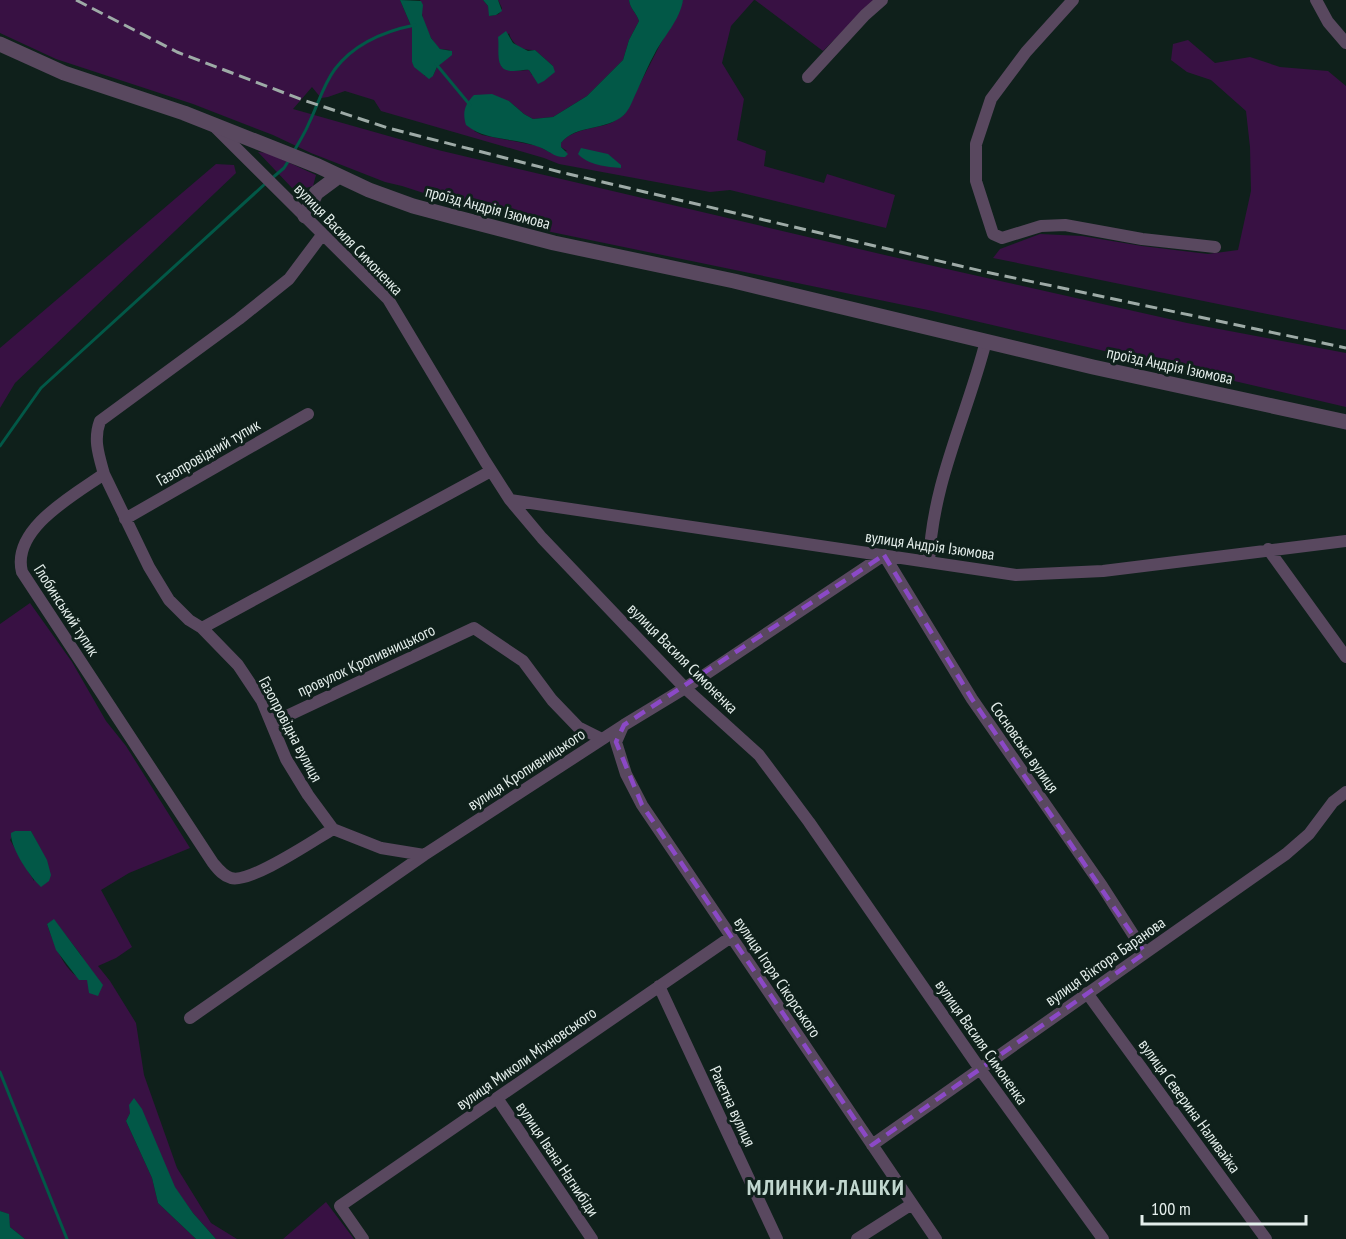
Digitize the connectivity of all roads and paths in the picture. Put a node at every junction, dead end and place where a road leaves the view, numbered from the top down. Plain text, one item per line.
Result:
1 (882, 0) edge
2 (1073, 0) edge
3 (1316, 0) edge
4 (0, 44) edge
5 (1346, 44) edge
6 (808, 77) dead end
7 (213, 125) junction
8 (339, 176) junction
9 (305, 216) junction
10 (322, 235) junction
11 (1215, 247) dead end
12 (986, 341) junction
13 (308, 414) dead end
14 (1346, 422) edge
15 (491, 471) junction
16 (104, 474) junction
17 (510, 500) junction
18 (125, 519) junction
19 (1346, 541) edge
20 (1268, 549) junction
21 (884, 555) junction
22 (929, 562) junction
23 (202, 628) junction
24 (1346, 657) edge
25 (685, 688) junction
26 (272, 723) junction
27 (624, 725) junction
28 (602, 739) junction
29 (1346, 792) edge
30 (333, 829) junction
31 (424, 855) junction
32 (731, 937) junction
33 (1145, 953) junction
34 (659, 986) junction
35 (1088, 993) junction
36 (190, 1018) dead end
37 (980, 1069) junction
38 (497, 1098) junction
39 (872, 1145) junction
40 (912, 1204) junction
41 (363, 1239) edge
42 (592, 1239) edge
43 (777, 1239) edge
44 (857, 1239) edge
45 (936, 1239) edge
46 (1103, 1239) edge
47 (1266, 1239) edge

1 - 6 street
2 - 11 street
3 - 5 street
4 - 7 street, проїзд Андрія Ізюмова
7 - 8 street, проїзд Андрія Ізюмова
7 - 9 street, вулиця Василя Симоненка
8 - 9 street
8 - 12 street, проїзд Андрія Ізюмова
9 - 10 street, вулиця Василя Симоненка
10 - 15 street, вулиця Василя Симоненка
10 - 16 street
12 - 14 street, проїзд Андрія Ізюмова
12 - 22 street
13 - 18 street, Газопровідний тупик
15 - 17 street, вулиця Василя Симоненка
15 - 23 street
16 - 18 street, Газопровідна вулиця
16 - 30 street, Глобинський тупик
17 - 21 street, вулиця Андрія Ізюмова
17 - 25 street, вулиця Василя Симоненка
18 - 23 street, Газопровідна вулиця
19 - 20 street, вулиця Андрія Ізюмова
20 - 22 street, вулиця Андрія Ізюмова
20 - 24 street
21 - 22 street, вулиця Андрія Ізюмова
21 - 25 street, вулиця Кропивницького
21 - 33 street, Сосновська вулиця
23 - 26 street, Газопровідна вулиця
25 - 27 street, вулиця Кропивницького
25 - 37 street, вулиця Василя Симоненка
26 - 28 street, провулок Кропивницького
26 - 30 street, Газопровідна вулиця
27 - 28 street, вулиця Кропивницького
27 - 32 street, вулиця Ігоря Сікорського
28 - 31 street, вулиця Кропивницького
29 - 33 street, вулиця Віктора Баранова
30 - 31 street
31 - 36 street, вулиця Кропивницького
32 - 34 street, вулиця Миколи Міхновського
32 - 39 street, вулиця Ігоря Сікорського
33 - 35 street, вулиця Віктора Баранова
34 - 38 street, вулиця Миколи Міхновського
34 - 43 street, Ракетна вулиця
35 - 37 street, вулиця Віктора Баранова
35 - 47 street, вулиця Северина Наливайка
37 - 39 street, вулиця Віктора Баранова
37 - 46 street, вулиця Василя Симоненка
38 - 41 street, вулиця Миколи Міхновського
38 - 42 street, вулиця Івана Нагнибіди
39 - 40 street, вулиця Ігоря Сікорського
40 - 44 street
40 - 45 street, вулиця Ігоря Сікорського

